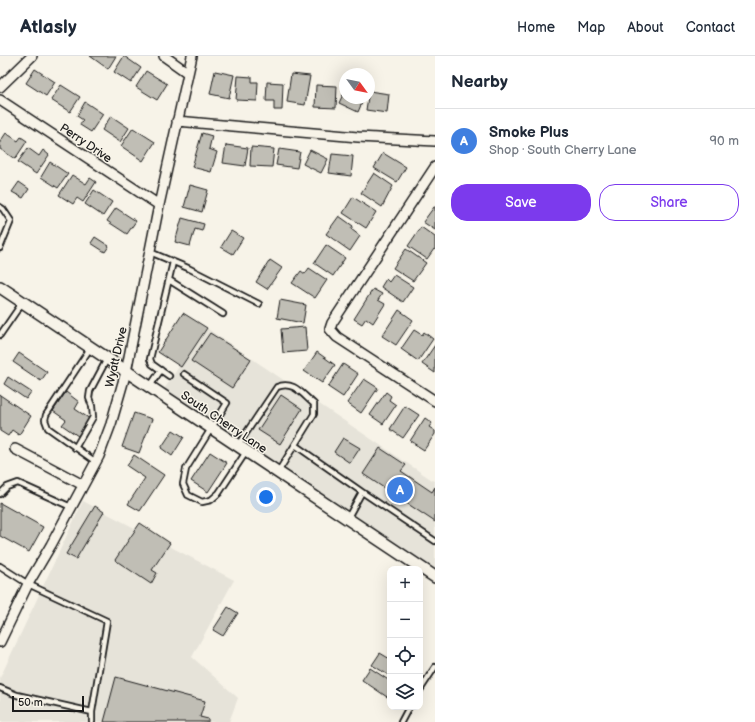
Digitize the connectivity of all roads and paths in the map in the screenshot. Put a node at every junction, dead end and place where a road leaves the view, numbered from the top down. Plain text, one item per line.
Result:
1 (32, 56) edge
2 (164, 56) edge
3 (192, 56) edge
4 (188, 73) junction
5 (0, 88) edge
6 (0, 100) edge
7 (177, 122) junction
8 (435, 141) edge
9 (435, 167) edge
10 (159, 206) junction
11 (0, 207) edge
12 (0, 248) edge
13 (150, 252) junction
14 (173, 262) junction
15 (169, 280) junction
16 (0, 287) edge
17 (23, 302) junction
18 (259, 304) dead end
19 (223, 314) dead end
20 (2, 327) edge
21 (0, 335) edge
22 (91, 347) junction
23 (107, 359) junction
24 (161, 370) junction
25 (126, 372) junction
26 (184, 374) dead end
27 (169, 376) dead end
28 (149, 387) junction
29 (435, 401) edge
30 (211, 429) junction
31 (295, 445) junction
32 (237, 446) junction
33 (75, 448) junction
34 (16, 449) dead end
35 (246, 452) junction
36 (96, 462) junction
37 (277, 473) junction
38 (83, 485) junction
39 (362, 492) junction
40 (0, 494) edge
41 (71, 507) junction
42 (347, 519) junction
43 (435, 540) edge
44 (0, 566) edge
45 (435, 577) edge
46 (28, 584) junction
47 (0, 642) edge
48 (435, 667) edge
49 (423, 685) edge
50 (0, 688) edge
51 (407, 710) edge
52 (92, 712) junction
53 (92, 722) edge
54 (400, 722) edge

1 - 5 street
2 - 4 street
3 - 4 street, Wyatt Drive
4 - 7 street, Wyatt Drive
6 - 10 street, Perry Drive
7 - 8 street
7 - 10 street, Wyatt Drive
9 - 29 street
10 - 13 street, Wyatt Drive
11 - 12 lane
13 - 14 lane
13 - 25 street, Wyatt Drive
14 - 15 lane
14 - 18 lane
15 - 19 lane
15 - 24 lane
16 - 17 street, South Cherry Lane
17 - 20 lane
17 - 22 street, South Cherry Lane
20 - 21 lane
22 - 23 street, South Cherry Lane
22 - 33 lane
23 - 25 street, South Cherry Lane
23 - 33 lane
24 - 27 lane
24 - 28 lane
25 - 28 street, South Cherry Lane
25 - 36 street, Wyatt Drive
26 - 30 lane
28 - 30 street, South Cherry Lane
30 - 32 street, South Cherry Lane
30 - 35 lane
31 - 32 lane
31 - 37 lane
31 - 39 lane
32 - 35 street, South Cherry Lane
33 - 36 lane
34 - 38 street
35 - 37 street, South Cherry Lane
36 - 38 street, Wyatt Drive
37 - 42 street, South Cherry Lane
38 - 41 street, Wyatt Drive
39 - 42 lane
39 - 43 lane
40 - 41 lane
41 - 46 street, Wyatt Drive
42 - 45 street, South Cherry Lane
44 - 46 lane
46 - 47 street, Wyatt Drive
46 - 52 lane
48 - 49 lane
50 - 52 lane
51 - 54 lane
52 - 53 lane

